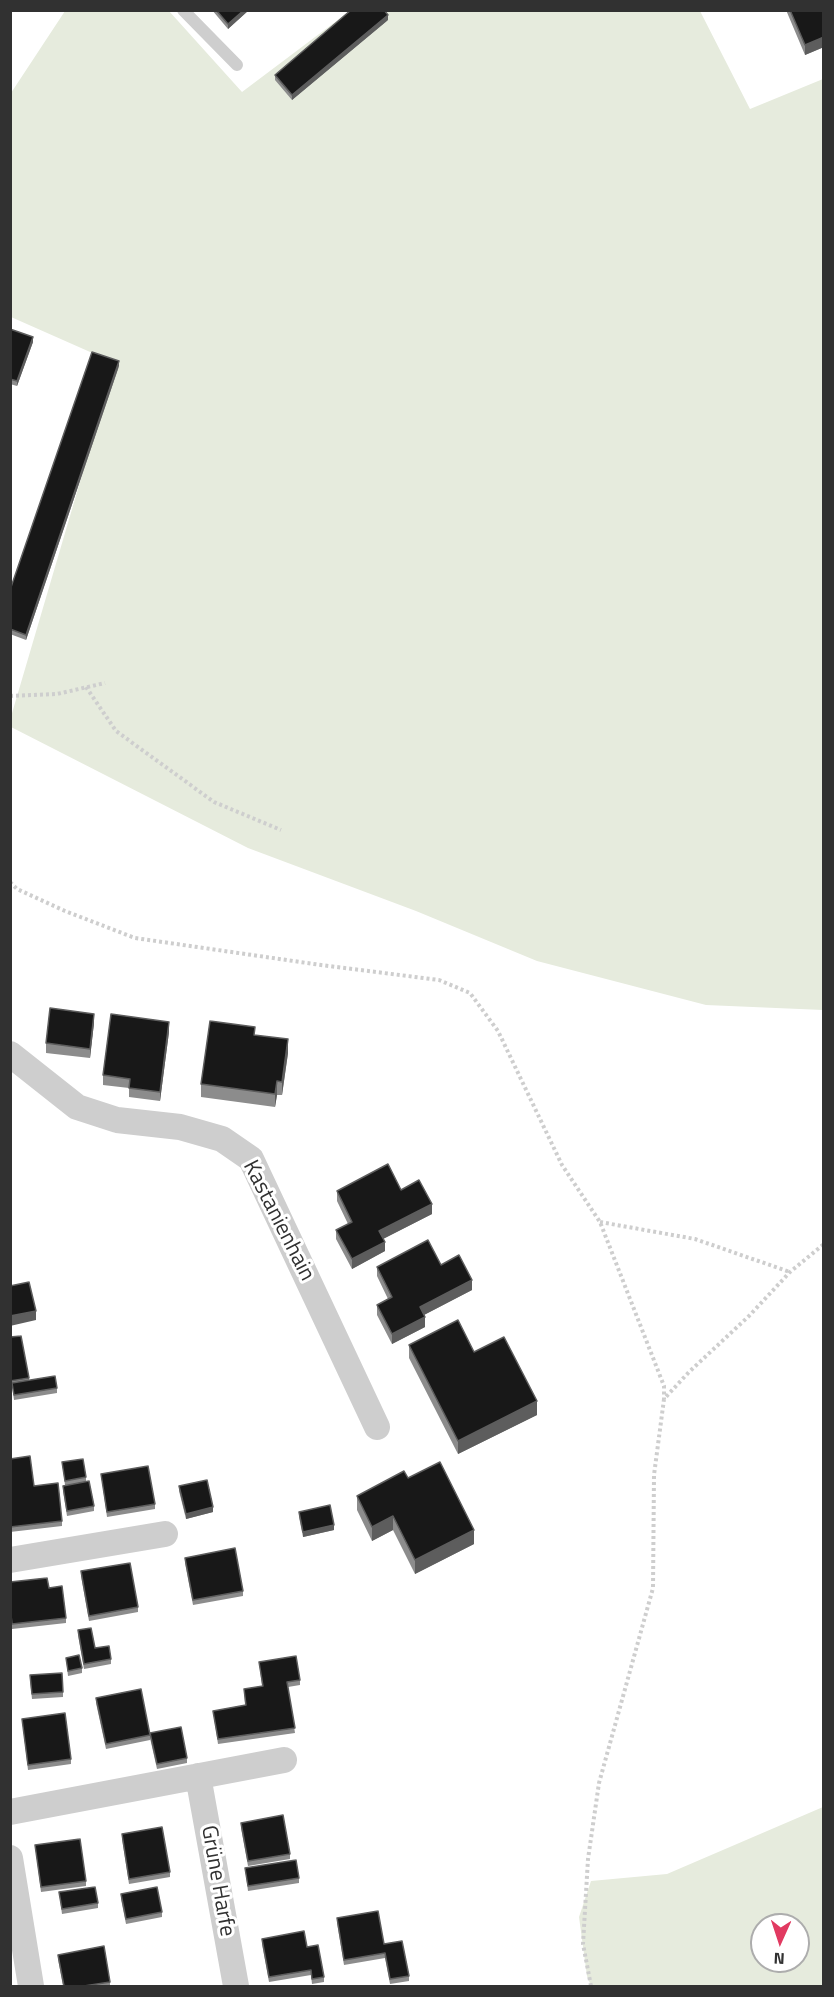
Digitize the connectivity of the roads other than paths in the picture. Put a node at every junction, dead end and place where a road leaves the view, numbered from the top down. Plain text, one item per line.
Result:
1 (183, 10) edge
2 (237, 65) dead end
3 (10, 1054) edge
4 (377, 1426) dead end
5 (165, 1534) dead end
6 (10, 1560) edge
7 (284, 1760) dead end
8 (198, 1776) junction
9 (10, 1812) edge
10 (10, 1858) edge
11 (31, 1986) edge
12 (236, 1986) edge

1 - 2 lane
3 - 4 street, Kastanienhain
5 - 6 street
7 - 8 street
8 - 9 street
8 - 12 street, Grüne Harfe
10 - 11 street

